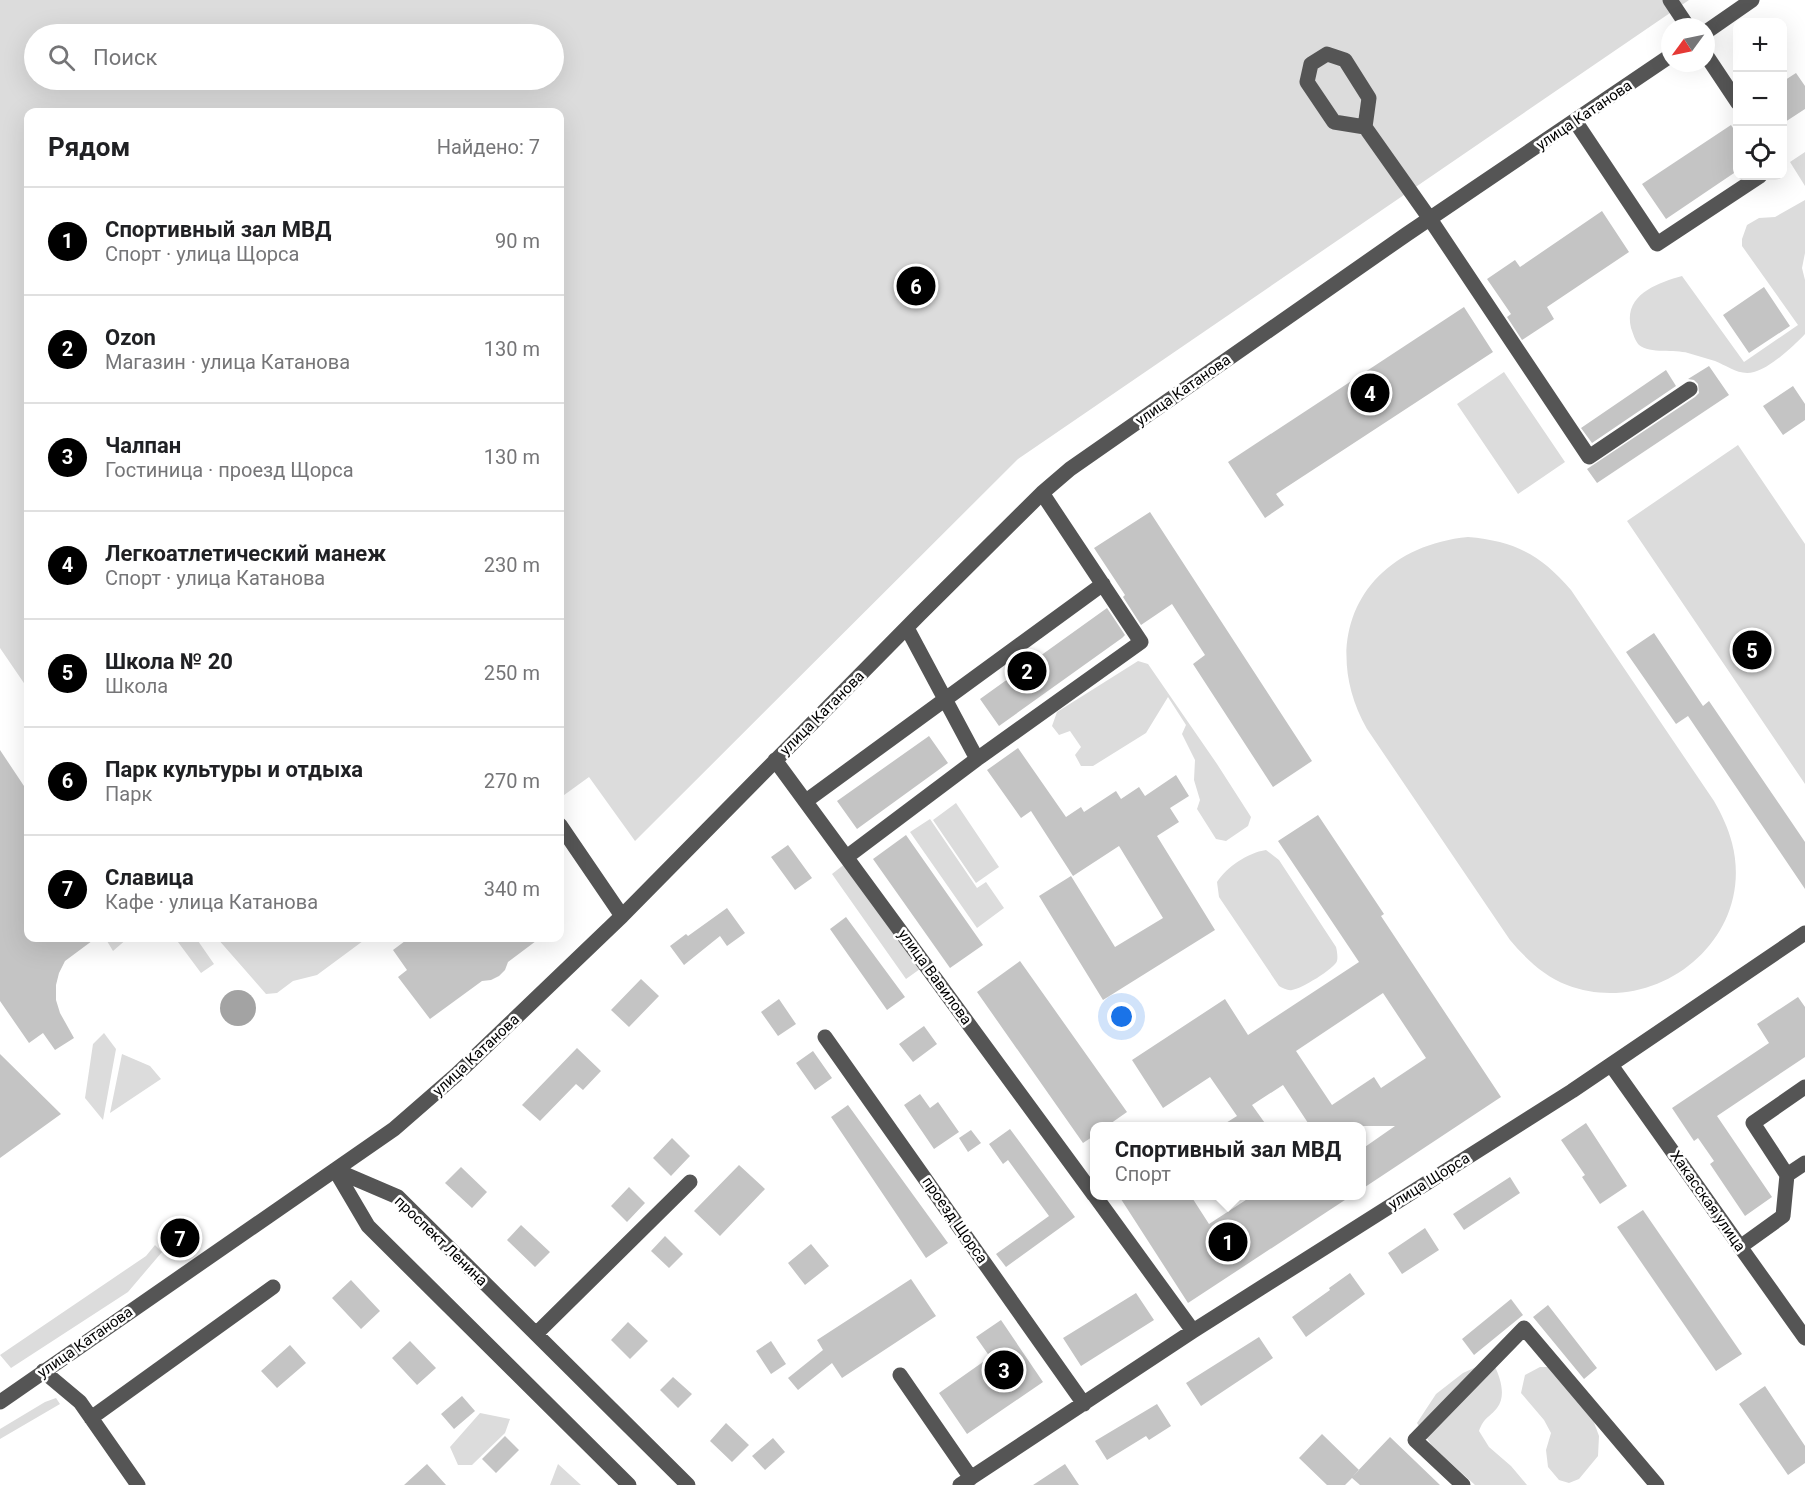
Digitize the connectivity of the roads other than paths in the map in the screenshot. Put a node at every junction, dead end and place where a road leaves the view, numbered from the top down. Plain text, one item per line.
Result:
1 (1670, 0) edge
2 (1752, 0) edge
3 (1682, 18) edge
4 (1715, 26) edge
5 (1661, 62) edge
6 (1715, 69) edge
7 (1733, 97) edge
8 (1575, 121) junction
9 (1365, 127) junction
10 (1754, 180) edge
11 (1430, 219) junction
12 (1690, 389) dead end
13 (1042, 493) junction
14 (1103, 584) junction
15 (907, 628) junction
16 (945, 700) junction
17 (977, 759) junction
18 (775, 760) junction
19 (806, 801) junction
20 (564, 831) edge
21 (848, 856) junction
22 (622, 916) junction
23 (1802, 941) edge
24 (825, 1036) dead end
25 (1611, 1065) junction
26 (1805, 1088) edge
27 (1805, 1163) edge
28 (335, 1170) junction
29 (1787, 1175) junction
30 (690, 1182) dead end
31 (1090, 1188) edge
32 (1099, 1200) edge
33 (1740, 1247) junction
34 (273, 1287) dead end
35 (1193, 1331) junction
36 (537, 1333) junction
37 (1805, 1338) edge
38 (43, 1371) junction
39 (900, 1375) dead end
40 (3, 1395) edge
41 (1084, 1404) junction
42 (91, 1418) junction
43 (966, 1481) edge
44 (138, 1485) edge
45 (629, 1485) edge
46 (688, 1485) edge
47 (1463, 1485) edge
48 (1657, 1485) edge

1 - 3 street
2 - 4 street
5 - 8 street, улица Катанова
6 - 7 street
8 - 10 street
8 - 11 street, улица Катанова
9 - 9 street
9 - 11 street
11 - 12 street
11 - 13 street, улица Катанова
13 - 14 street
13 - 15 street, улица Катанова
14 - 16 street
14 - 17 street
15 - 16 street
15 - 18 street, улица Катанова
16 - 17 street
16 - 19 street
17 - 21 street
18 - 19 street, улица Вавилова
18 - 22 street, улица Катанова
19 - 21 street, улица Вавилова
20 - 22 street
21 - 31 street, улица Вавилова
22 - 28 street, улица Катанова
23 - 25 street, улица Щорса
24 - 41 street, проезд Щорса
25 - 33 street, Хакасская улица
25 - 35 street, улица Щорса
26 - 29 street
27 - 29 street
28 - 36 street, проспект Ленина
28 - 38 street, улица Катанова
28 - 45 street
29 - 33 street
30 - 36 street
32 - 35 street, улица Вавилова
33 - 37 street, Хакасская улица
34 - 42 street
35 - 41 street, улица Щорса
36 - 46 street, проспект Ленина
38 - 40 street, улица Катанова
38 - 42 street
39 - 43 street
41 - 43 street, улица Щорса
42 - 44 street
47 - 48 street

